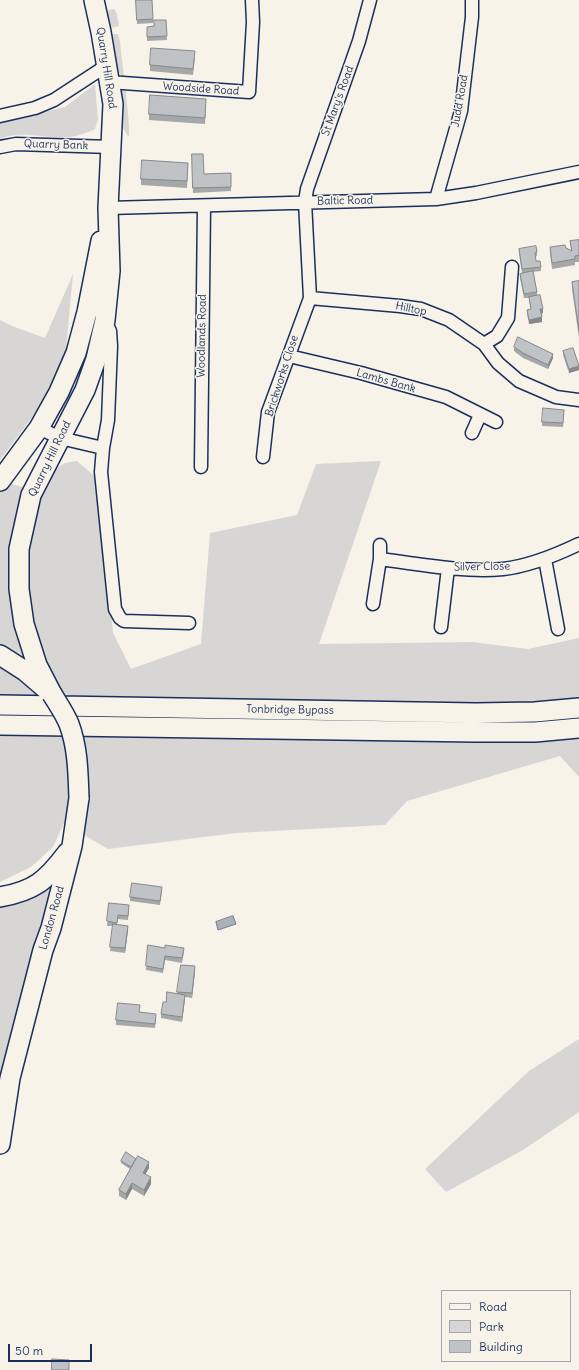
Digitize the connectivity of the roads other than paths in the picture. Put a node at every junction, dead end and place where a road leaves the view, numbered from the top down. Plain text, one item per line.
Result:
1 (94, 0) edge
2 (252, 0) edge
3 (370, 0) edge
4 (472, 0) edge
5 (108, 74) junction
6 (0, 116) edge
7 (0, 147) edge
8 (111, 147) junction
9 (579, 172) edge
10 (436, 199) junction
11 (305, 202) junction
12 (204, 206) junction
13 (108, 208) junction
14 (512, 267) dead end
15 (310, 298) junction
16 (105, 320) junction
17 (484, 344) junction
18 (289, 356) junction
19 (579, 400) edge
20 (480, 414) junction
21 (496, 422) dead end
22 (39, 428) junction
23 (472, 433) dead end
24 (60, 438) junction
25 (103, 448) junction
26 (263, 457) dead end
27 (201, 467) dead end
28 (0, 481) edge
29 (579, 544) edge
30 (380, 545) dead end
31 (380, 559) junction
32 (545, 559) junction
33 (448, 568) junction
34 (373, 604) dead end
35 (189, 623) dead end
36 (442, 627) dead end
37 (558, 629) dead end
38 (0, 655) edge
39 (31, 668) junction
40 (0, 705) edge
41 (579, 708) edge
42 (0, 724) edge
43 (579, 728) edge
44 (72, 846) junction
45 (0, 898) edge
46 (0, 1144) edge

1 - 5 highway, Quarry Hill Road
2 - 5 street, Woodside Road
3 - 11 street, St Mary's Road
4 - 10 street, Judd Road
5 - 6 street
5 - 8 highway, Quarry Hill Road
7 - 8 street, Quarry Bank
8 - 13 highway, Quarry Hill Road
9 - 10 street, Baltic Road
10 - 11 street, Baltic Road
11 - 12 street, Baltic Road
11 - 15 street
12 - 13 street, Baltic Road
12 - 27 street, Woodlands Road
13 - 16 highway, Quarry Hill Road
13 - 22 highway, Quarry Hill Road
14 - 17 street
15 - 17 street, Hilltop
15 - 18 street, Brickworks Close
16 - 24 highway, Quarry Hill Road
16 - 25 street, Quarry Hill Road
17 - 19 street, Hilltop
18 - 20 street, Lambs Bank
18 - 26 street, Brickworks Close
20 - 21 street, Lambs Bank
20 - 23 street
22 - 24 street
22 - 28 highway, Quarry Hill Road
24 - 25 street
24 - 39 highway, Quarry Hill Road
25 - 35 street, Quarry Hill Road
29 - 32 street, Silver Close
30 - 31 street
31 - 33 street, Silver Close
31 - 34 street
32 - 33 street, Silver Close
32 - 37 street
33 - 36 street
38 - 39 highway
39 - 44 highway, London Road, bridge
40 - 41 highway, Tonbridge Bypass
42 - 43 highway, Tonbridge Bypass
44 - 45 highway
44 - 46 highway, London Road

